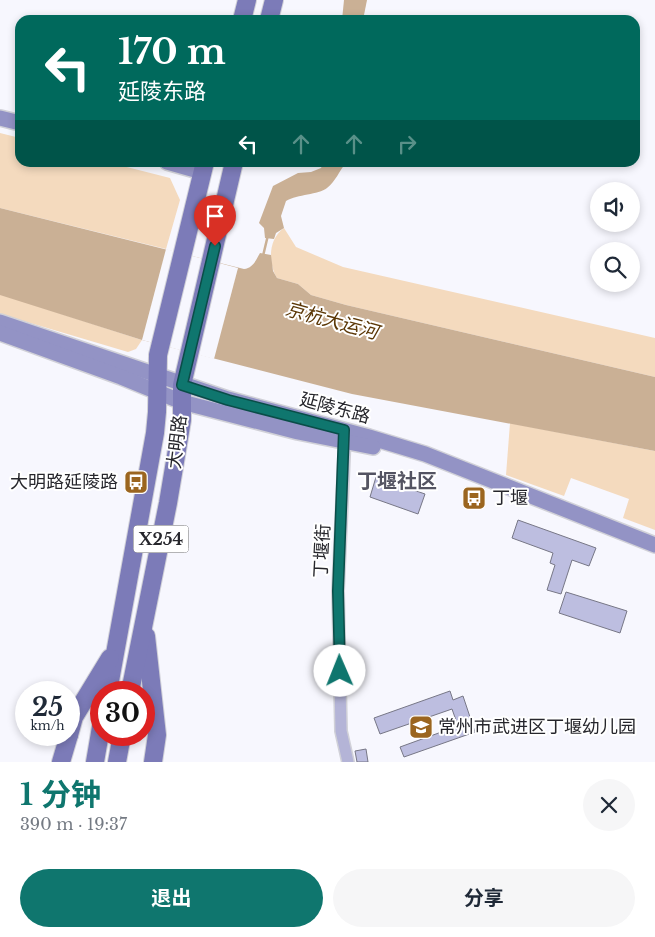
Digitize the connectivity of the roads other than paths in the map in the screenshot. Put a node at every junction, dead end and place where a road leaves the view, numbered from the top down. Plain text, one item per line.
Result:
1 (247, 0) edge
2 (274, 0) edge
3 (243, 15) edge
4 (270, 15) edge
5 (0, 118) edge
6 (15, 122) edge
7 (203, 167) edge
8 (233, 167) edge
9 (0, 322) edge
10 (0, 333) edge
11 (157, 384) junction
12 (182, 393) junction
13 (345, 436) junction
14 (655, 544) edge
15 (655, 552) edge
16 (144, 618) junction
17 (116, 649) junction
18 (110, 681) edge
19 (132, 681) edge
20 (80, 707) edge
21 (66, 746) edge
22 (98, 746) edge
23 (120, 746) edge
24 (61, 762) edge
25 (96, 762) edge
26 (117, 762) edge
27 (153, 762) edge
28 (348, 762) edge

1 - 3 main road
2 - 4 main road
5 - 6 main road
7 - 11 main road, 大明路 / X254
8 - 12 main road, 大明路 / X254
9 - 11 main road, 延陵东路
10 - 11 main road, 延陵东路
11 - 12 main road, 延陵东路
11 - 17 main road, 大明路 / X254
12 - 13 main road, 延陵东路
12 - 16 main road, 大明路 / X254
13 - 14 main road, 延陵东路
13 - 15 main road, 延陵东路
13 - 28 street, 丁堰街
16 - 19 main road, 大明路 / X254
16 - 27 main road
17 - 18 main road, 大明路 / X254
17 - 20 main road
21 - 24 main road
22 - 25 main road
23 - 26 main road

